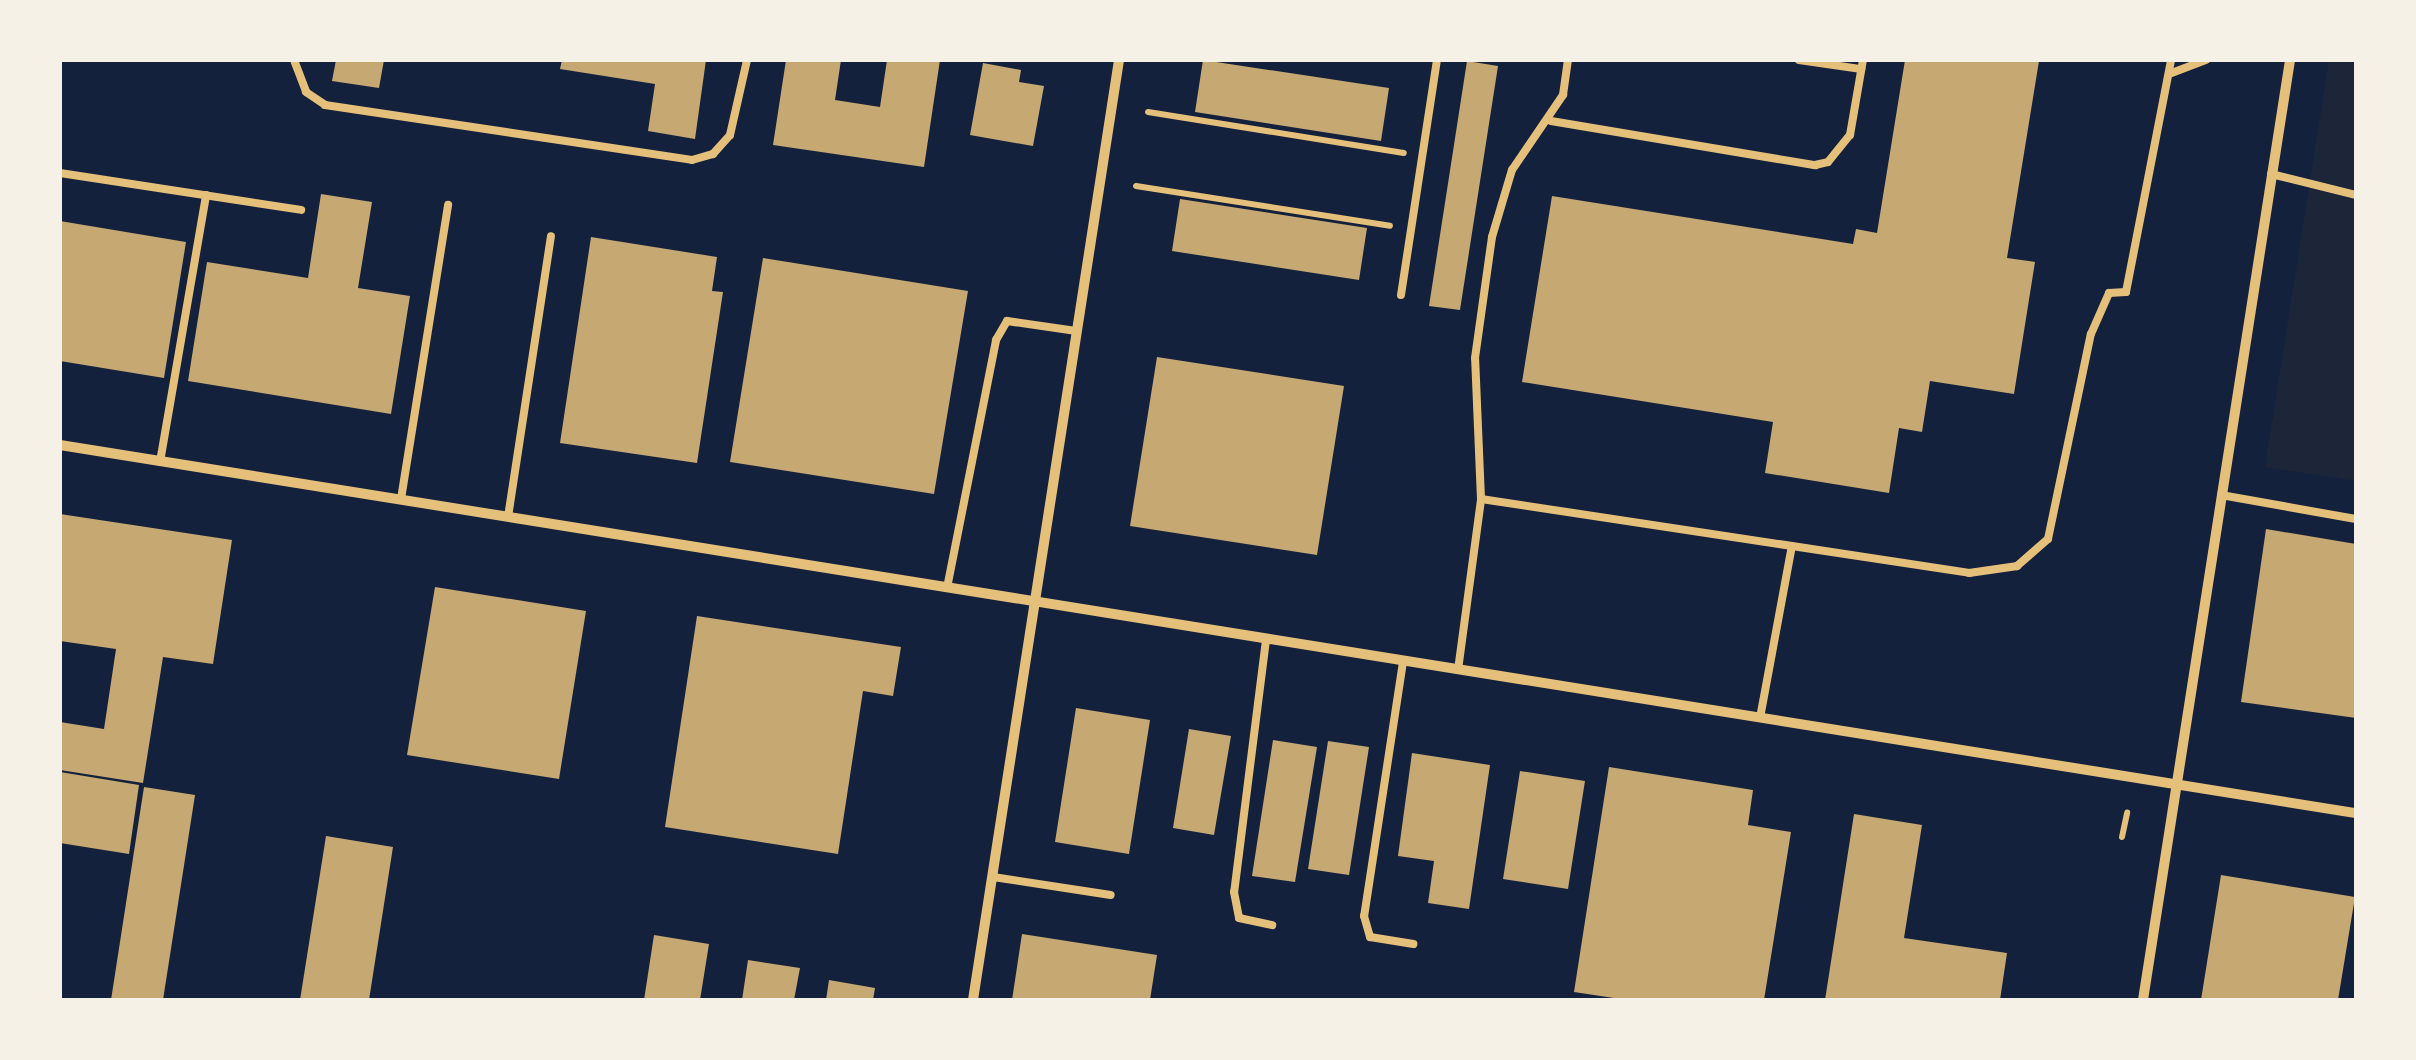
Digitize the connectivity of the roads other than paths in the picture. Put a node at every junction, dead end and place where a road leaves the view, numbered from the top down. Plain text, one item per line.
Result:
1 (294, 60) edge
2 (746, 60) edge
3 (1119, 60) edge
4 (1438, 60) edge
5 (1568, 60) edge
6 (1800, 60) edge
7 (2171, 60) edge
8 (2206, 60) edge
9 (2290, 60) edge
10 (1862, 64) edge
11 (2169, 74) junction
12 (1551, 121) junction
13 (60, 173) edge
14 (2271, 174) junction
15 (206, 195) junction
16 (2356, 195) edge
17 (448, 204) dead end
18 (301, 210) dead end
19 (551, 236) dead end
20 (1401, 295) dead end
21 (1076, 331) junction
22 (60, 444) edge
23 (160, 462) junction
24 (2221, 495) junction
25 (401, 499) junction
26 (1481, 499) junction
27 (508, 517) junction
28 (2356, 519) edge
29 (1792, 546) junction
30 (948, 588) junction
31 (1032, 603) junction
32 (1266, 640) junction
33 (1403, 662) junction
34 (1458, 670) junction
35 (1760, 718) junction
36 (2176, 786) junction
37 (2356, 813) edge
38 (992, 877) junction
39 (1111, 895) dead end
40 (1272, 925) dead end
41 (1414, 944) dead end
42 (973, 1000) edge
43 (2144, 1000) edge

1 - 2 lane
3 - 21 street
4 - 20 lane
5 - 12 lane
6 - 10 lane
7 - 11 lane
8 - 11 lane
9 - 14 street
10 - 12 lane
11 - 29 lane
12 - 26 lane
13 - 15 lane
14 - 16 lane
14 - 24 street
15 - 18 lane
15 - 23 lane
17 - 25 lane
19 - 27 lane
21 - 30 lane
21 - 31 street
22 - 23 street
23 - 25 street
24 - 28 lane
24 - 36 street
25 - 27 street
26 - 29 lane
26 - 34 lane
27 - 30 street
29 - 35 lane
30 - 31 street
31 - 32 street
31 - 38 street
32 - 33 street
32 - 40 lane
33 - 34 street
33 - 41 lane
34 - 35 street
35 - 36 street
36 - 37 street
36 - 43 street
38 - 39 lane
38 - 42 street

